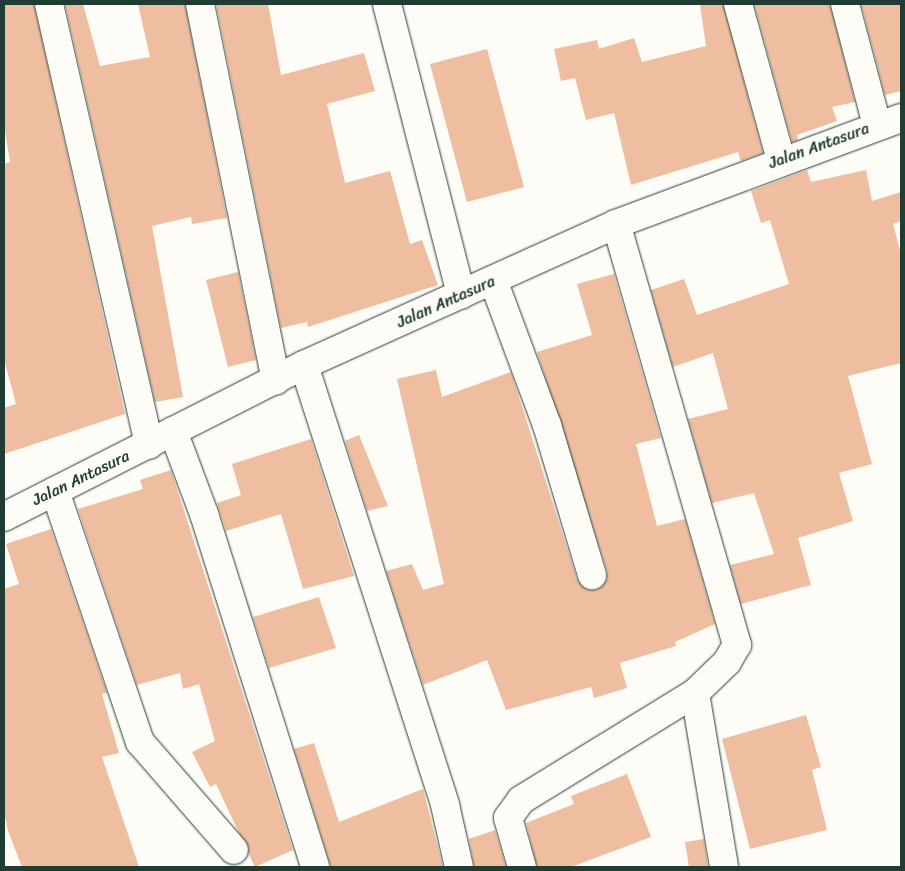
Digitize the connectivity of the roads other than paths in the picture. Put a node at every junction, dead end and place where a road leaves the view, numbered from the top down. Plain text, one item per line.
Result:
1 (49, 4) edge
2 (200, 4) edge
3 (387, 4) edge
4 (738, 4) edge
5 (845, 4) edge
6 (889, 122) edge
7 (781, 160) junction
8 (616, 224) junction
9 (493, 280) junction
10 (461, 295) junction
11 (304, 365) junction
12 (276, 380) junction
13 (173, 431) junction
14 (149, 445) junction
15 (55, 491) junction
16 (4, 516) edge
17 (592, 575) dead end
18 (695, 693) junction
19 (234, 850) dead end
20 (315, 867) edge
21 (458, 867) edge
22 (522, 867) edge
23 (724, 867) edge

1 - 14 street
2 - 12 street
3 - 10 street
4 - 7 street
5 - 6 street
6 - 7 street, Jalan Antasura
7 - 8 street, Jalan Antasura
8 - 9 street, Jalan Antasura
8 - 18 street
9 - 10 street, Jalan Antasura
9 - 17 street
10 - 11 street, Jalan Antasura
11 - 12 street, Jalan Antasura
11 - 21 street
12 - 13 street, Jalan Antasura
13 - 14 street, Jalan Antasura
13 - 20 street
14 - 15 street, Jalan Antasura
15 - 16 street, Jalan Antasura
15 - 19 street
18 - 22 street
18 - 23 street

